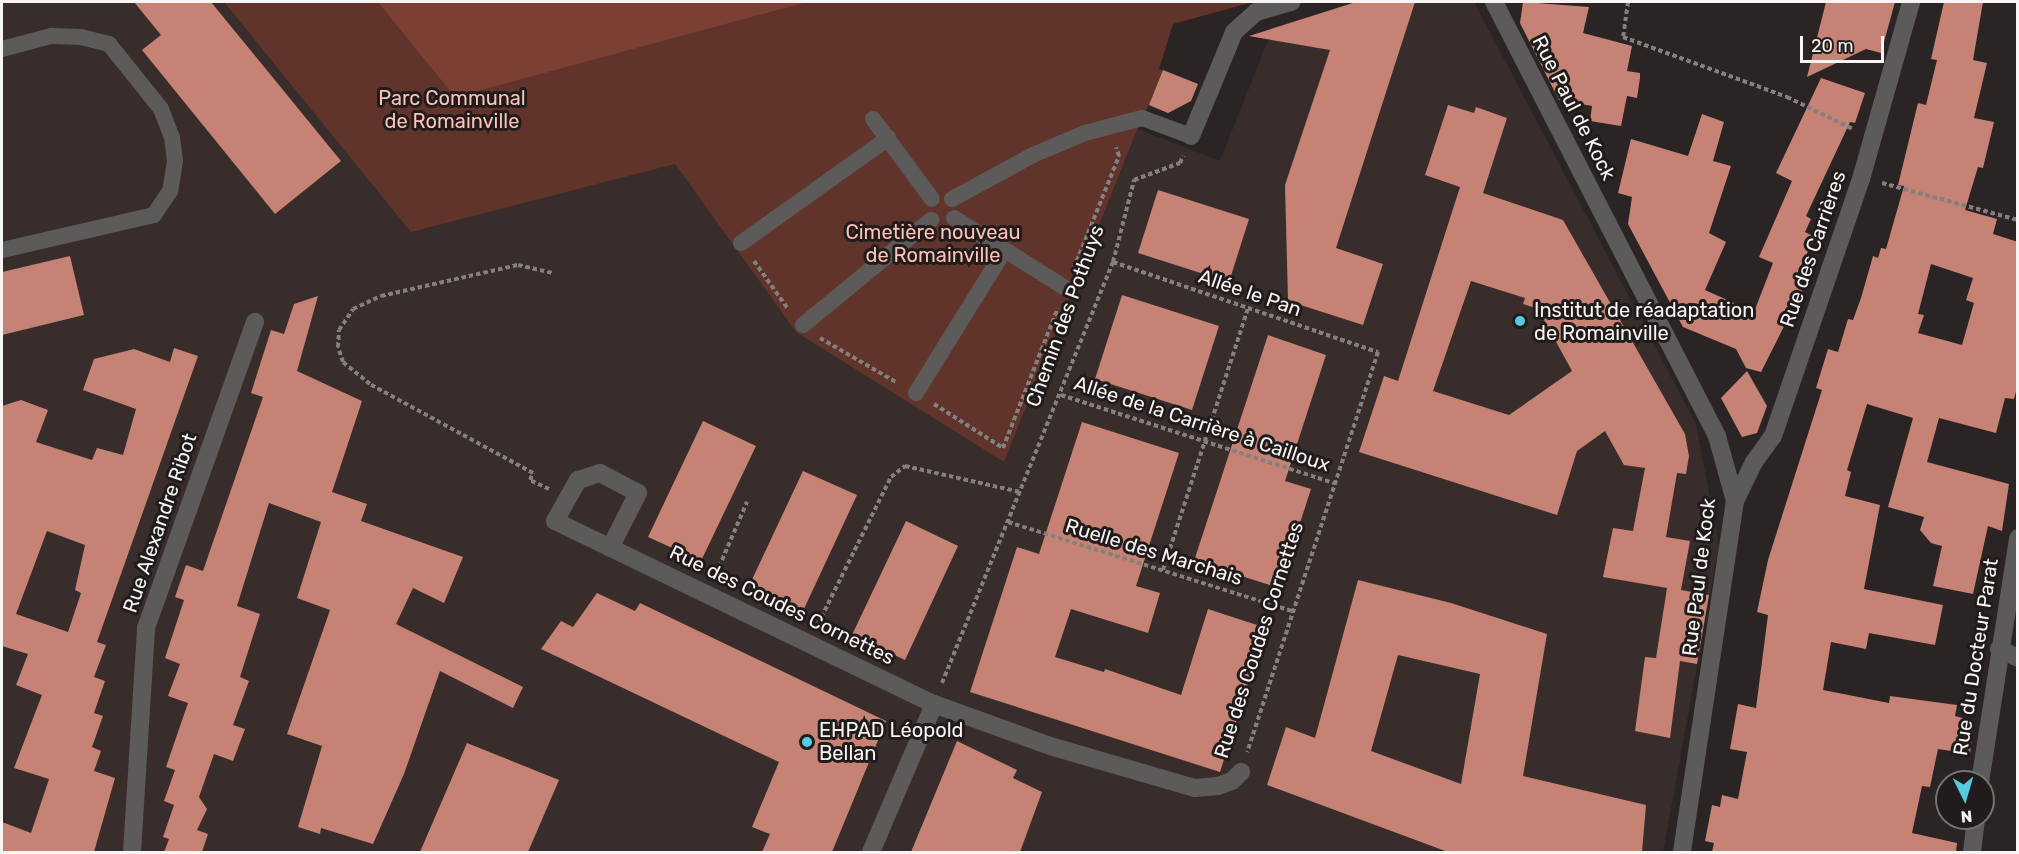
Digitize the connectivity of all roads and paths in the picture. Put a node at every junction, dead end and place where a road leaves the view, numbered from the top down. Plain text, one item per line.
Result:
1 (1292, 2) edge
2 (1494, 2) edge
3 (1628, 2) edge
4 (1911, 2) edge
5 (2, 49) edge
6 (873, 119) dead end
7 (1191, 136) junction
8 (888, 138) junction
9 (1873, 139) junction
10 (1862, 178) junction
11 (932, 199) junction
12 (952, 199) junction
13 (954, 218) junction
14 (931, 220) junction
15 (2018, 220) edge
16 (741, 243) dead end
17 (2, 249) edge
18 (1005, 251) junction
19 (1113, 262) junction
20 (552, 273) dead end
21 (1065, 288) dead end
22 (1248, 308) junction
23 (255, 322) dead end
24 (803, 326) dead end
25 (1378, 351) joint
26 (916, 393) dead end
27 (1061, 395) junction
28 (1204, 441) junction
29 (1334, 483) junction
30 (1020, 492) junction
31 (568, 498) junction
32 (1735, 501) junction
33 (747, 502) dead end
34 (1008, 522) junction
35 (2018, 538) edge
36 (610, 548) junction
37 (1163, 570) junction
38 (697, 589) junction
39 (1292, 611) junction
40 (808, 643) junction
41 (1999, 649) junction
42 (2018, 658) edge
43 (934, 704) junction
44 (1982, 770) edge
45 (1241, 772) joint
46 (1975, 830) edge
47 (132, 852) edge
48 (871, 852) edge
49 (1682, 852) edge
50 (1972, 852) edge

1 - 7 street
2 - 32 street, Rue Paul de Kock
3 - 9 path
4 - 9 street, Rue des Carrières
5 - 17 lane
6 - 8 lane
7 - 12 lane
7 - 19 path, Chemin des Pothuys
8 - 11 lane
8 - 16 lane
9 - 10 street, Rue des Carrières
10 - 15 path
10 - 32 street, Rue des Carrières
11 - 12 lane
11 - 14 lane
12 - 13 lane
13 - 14 lane
13 - 18 lane
14 - 24 lane
18 - 21 lane
18 - 26 lane
19 - 22 path, Allée le Pan
19 - 27 path, Chemin des Pothuys
20 - 31 path
22 - 25 path, Allée le Pan
22 - 28 path
23 - 47 street, Rue Alexandre Ribot
25 - 29 path, Rue des Coudes Cornettes
27 - 28 path, Allée de la Carrière à Cailloux
27 - 30 path, Chemin des Pothuys
28 - 29 path, Allée de la Carrière à Cailloux
28 - 37 path
29 - 39 path, Rue des Coudes Cornettes
30 - 34 path, Chemin des Pothuys
30 - 40 path
31 - 36 street, Rue des Coudes Cornettes
31 - 36 street, Rue des Coudes Cornettes
32 - 49 street, Rue Paul de Kock
33 - 38 path
34 - 37 path, Ruelle des Marchais
34 - 43 path, Chemin des Pothuys
35 - 41 street, Rue du Docteur Parat
36 - 38 street, Rue des Coudes Cornettes
37 - 39 path, Ruelle des Marchais
38 - 40 street, Rue des Coudes Cornettes
39 - 45 path, Rue des Coudes Cornettes
40 - 43 street, Rue des Coudes Cornettes
41 - 42 street
41 - 44 street, Rue du Docteur Parat
43 - 45 street, Rue des Coudes Cornettes
43 - 48 street
46 - 50 street

